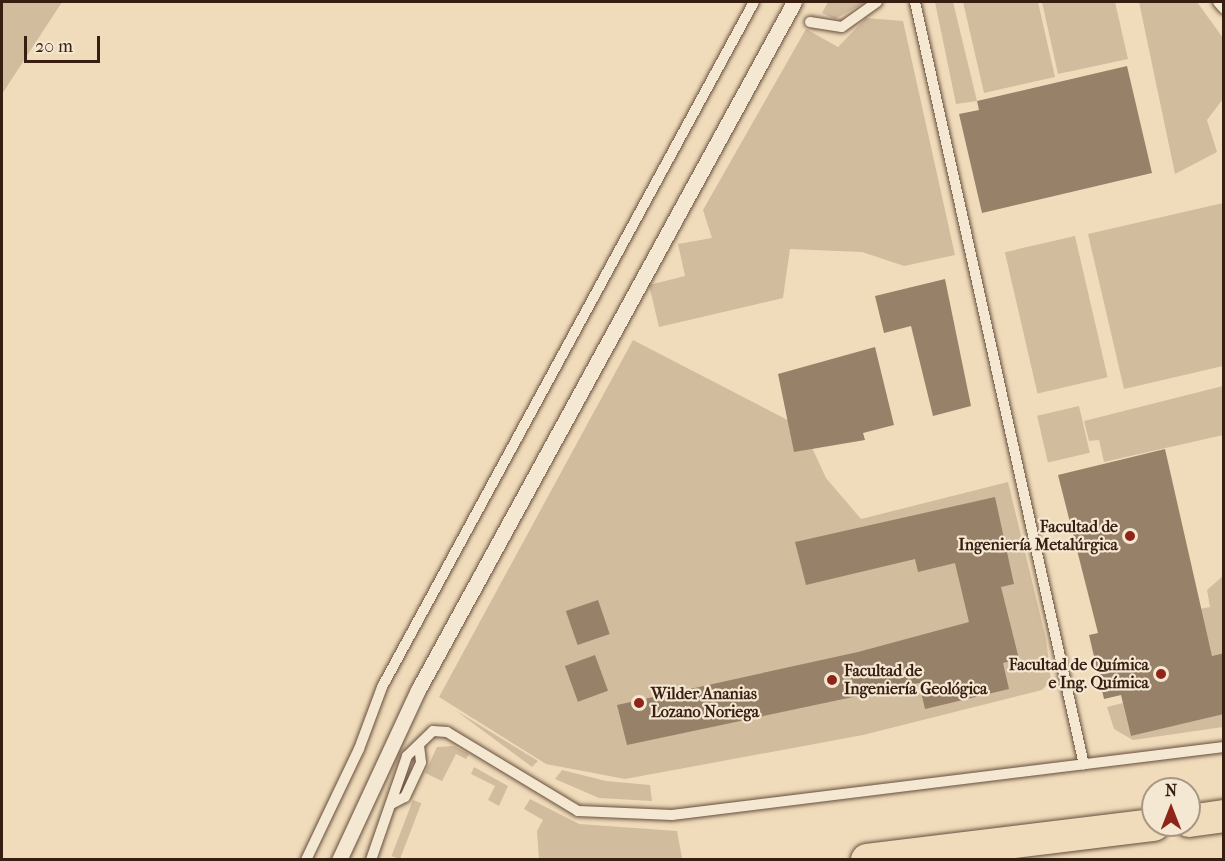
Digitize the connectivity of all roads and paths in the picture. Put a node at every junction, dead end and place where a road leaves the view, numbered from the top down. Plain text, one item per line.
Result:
1 (754, 2) edge
2 (794, 2) edge
3 (877, 2) edge
4 (915, 2) edge
5 (1218, 2) edge
6 (1224, 9) edge
7 (810, 22) dead end
8 (1224, 747) edge
9 (1084, 765) junction
10 (1224, 816) edge
11 (1201, 819) edge
12 (1141, 827) edge
13 (964, 854) edge
14 (306, 860) edge
15 (339, 860) edge
16 (371, 860) edge
17 (867, 860) edge

1 - 14 lane
2 - 15 street
3 - 7 lane
4 - 9 lane
5 - 6 lane
8 - 9 lane
9 - 16 lane
10 - 11 main road
12 - 13 main road
13 - 17 main road

